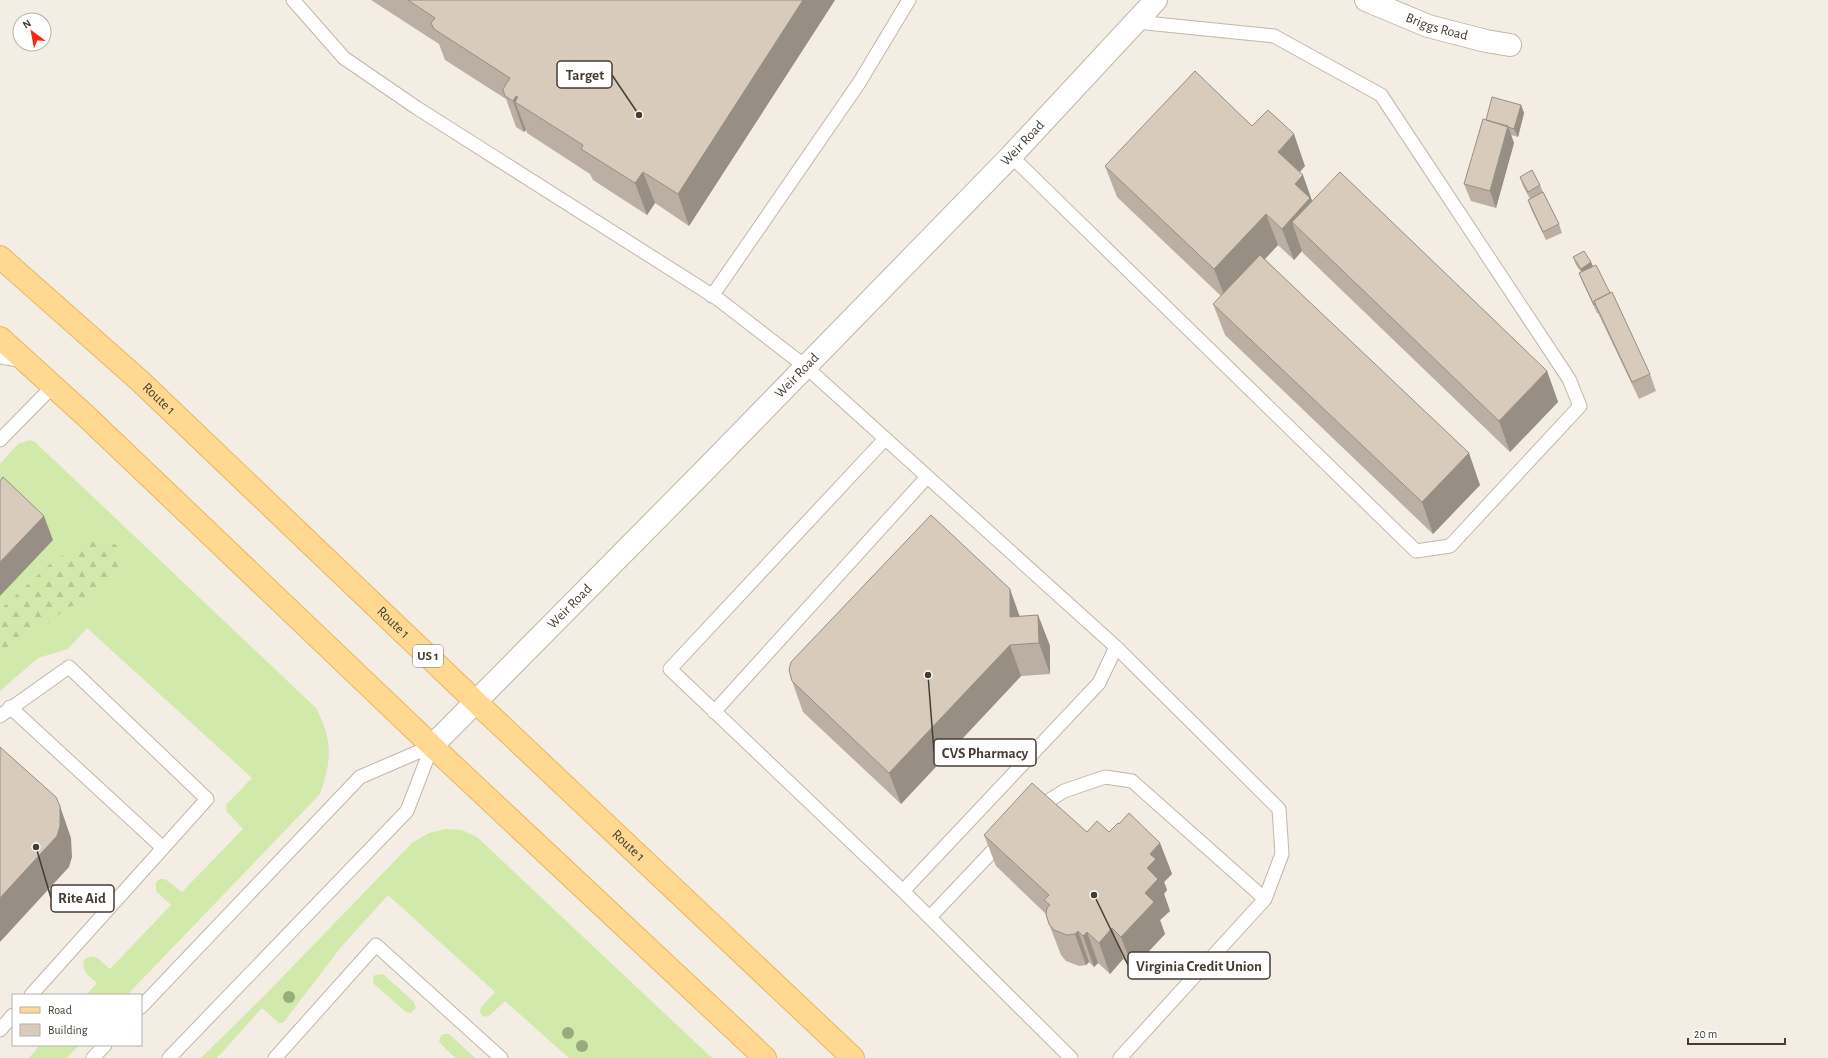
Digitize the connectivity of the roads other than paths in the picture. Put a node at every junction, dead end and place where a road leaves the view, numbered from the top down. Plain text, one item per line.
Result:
1 (293, 0) edge
2 (909, 0) edge
3 (1156, 0) edge
4 (1366, 0) edge
5 (1136, 22) junction
6 (1510, 45) dead end
7 (1010, 156) junction
8 (0, 256) edge
9 (712, 296) junction
10 (0, 338) edge
11 (0, 357) edge
12 (28, 362) junction
13 (806, 367) junction
14 (54, 385) junction
15 (885, 439) junction
16 (0, 440) edge
17 (927, 477) junction
18 (1116, 647) junction
19 (476, 702) junction
20 (5, 712) edge
21 (714, 712) junction
22 (432, 746) junction
23 (1025, 818) edge
24 (1009, 834) edge
25 (163, 848) junction
26 (903, 891) junction
27 (1265, 898) junction
28 (930, 917) junction
29 (32, 994) edge
30 (142, 1006) edge
31 (12, 1016) edge
32 (0, 1030) edge
33 (104, 1046) edge
34 (93, 1058) edge
35 (169, 1058) edge
36 (275, 1058) edge
37 (501, 1058) edge
38 (765, 1058) edge
39 (853, 1058) edge
40 (1071, 1058) edge
41 (1120, 1058) edge

1 - 9 lane
2 - 9 lane
3 - 5 street, Weir Road
4 - 6 street, Briggs Road
5 - 7 street, Weir Road
5 - 7 lane
7 - 13 street, Weir Road
8 - 19 main road, Route 1 / US 1
9 - 13 lane
10 - 12 main road
11 - 12 lane
12 - 14 main road
13 - 15 lane
13 - 19 street, Weir Road
14 - 16 lane
14 - 22 main road
15 - 17 lane
15 - 21 lane
17 - 18 lane
17 - 21 lane
18 - 26 lane
18 - 27 lane
19 - 22 street, Weir Road
19 - 39 main road, Route 1 / US 1
20 - 25 lane
20 - 25 lane
21 - 26 lane
22 - 30 lane
22 - 35 lane
22 - 38 main road
23 - 27 lane
24 - 28 lane
25 - 29 lane
26 - 28 lane
27 - 41 lane
28 - 40 lane
31 - 32 lane
33 - 34 lane
36 - 37 lane

